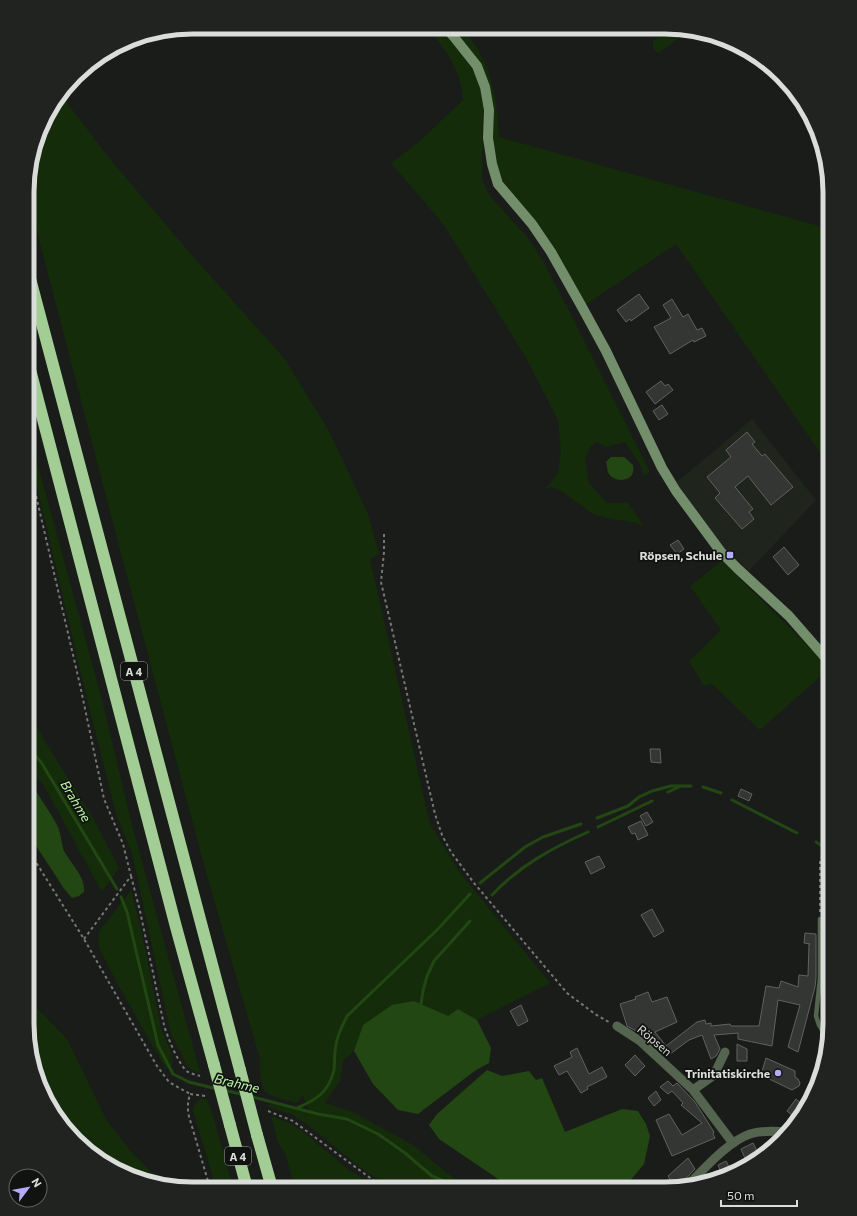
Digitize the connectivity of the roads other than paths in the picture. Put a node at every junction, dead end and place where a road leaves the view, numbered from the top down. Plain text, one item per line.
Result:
1 (451, 34) edge
2 (34, 294) edge
3 (34, 385) edge
4 (823, 655) edge
5 (820, 919) road end
6 (617, 1026) road end
7 (823, 1032) edge
8 (725, 1052) dead end
9 (693, 1090) junction
10 (781, 1132) edge
11 (732, 1142) junction
12 (694, 1179) edge
13 (245, 1182) edge
14 (270, 1182) edge

1 - 4 street
2 - 14 highway, A 4, bridge
3 - 13 highway, A 4, bridge
5 - 7 lane
6 - 9 street, Röpsen
8 - 9 street
9 - 11 street, Röpsen
10 - 11 street
11 - 12 street

